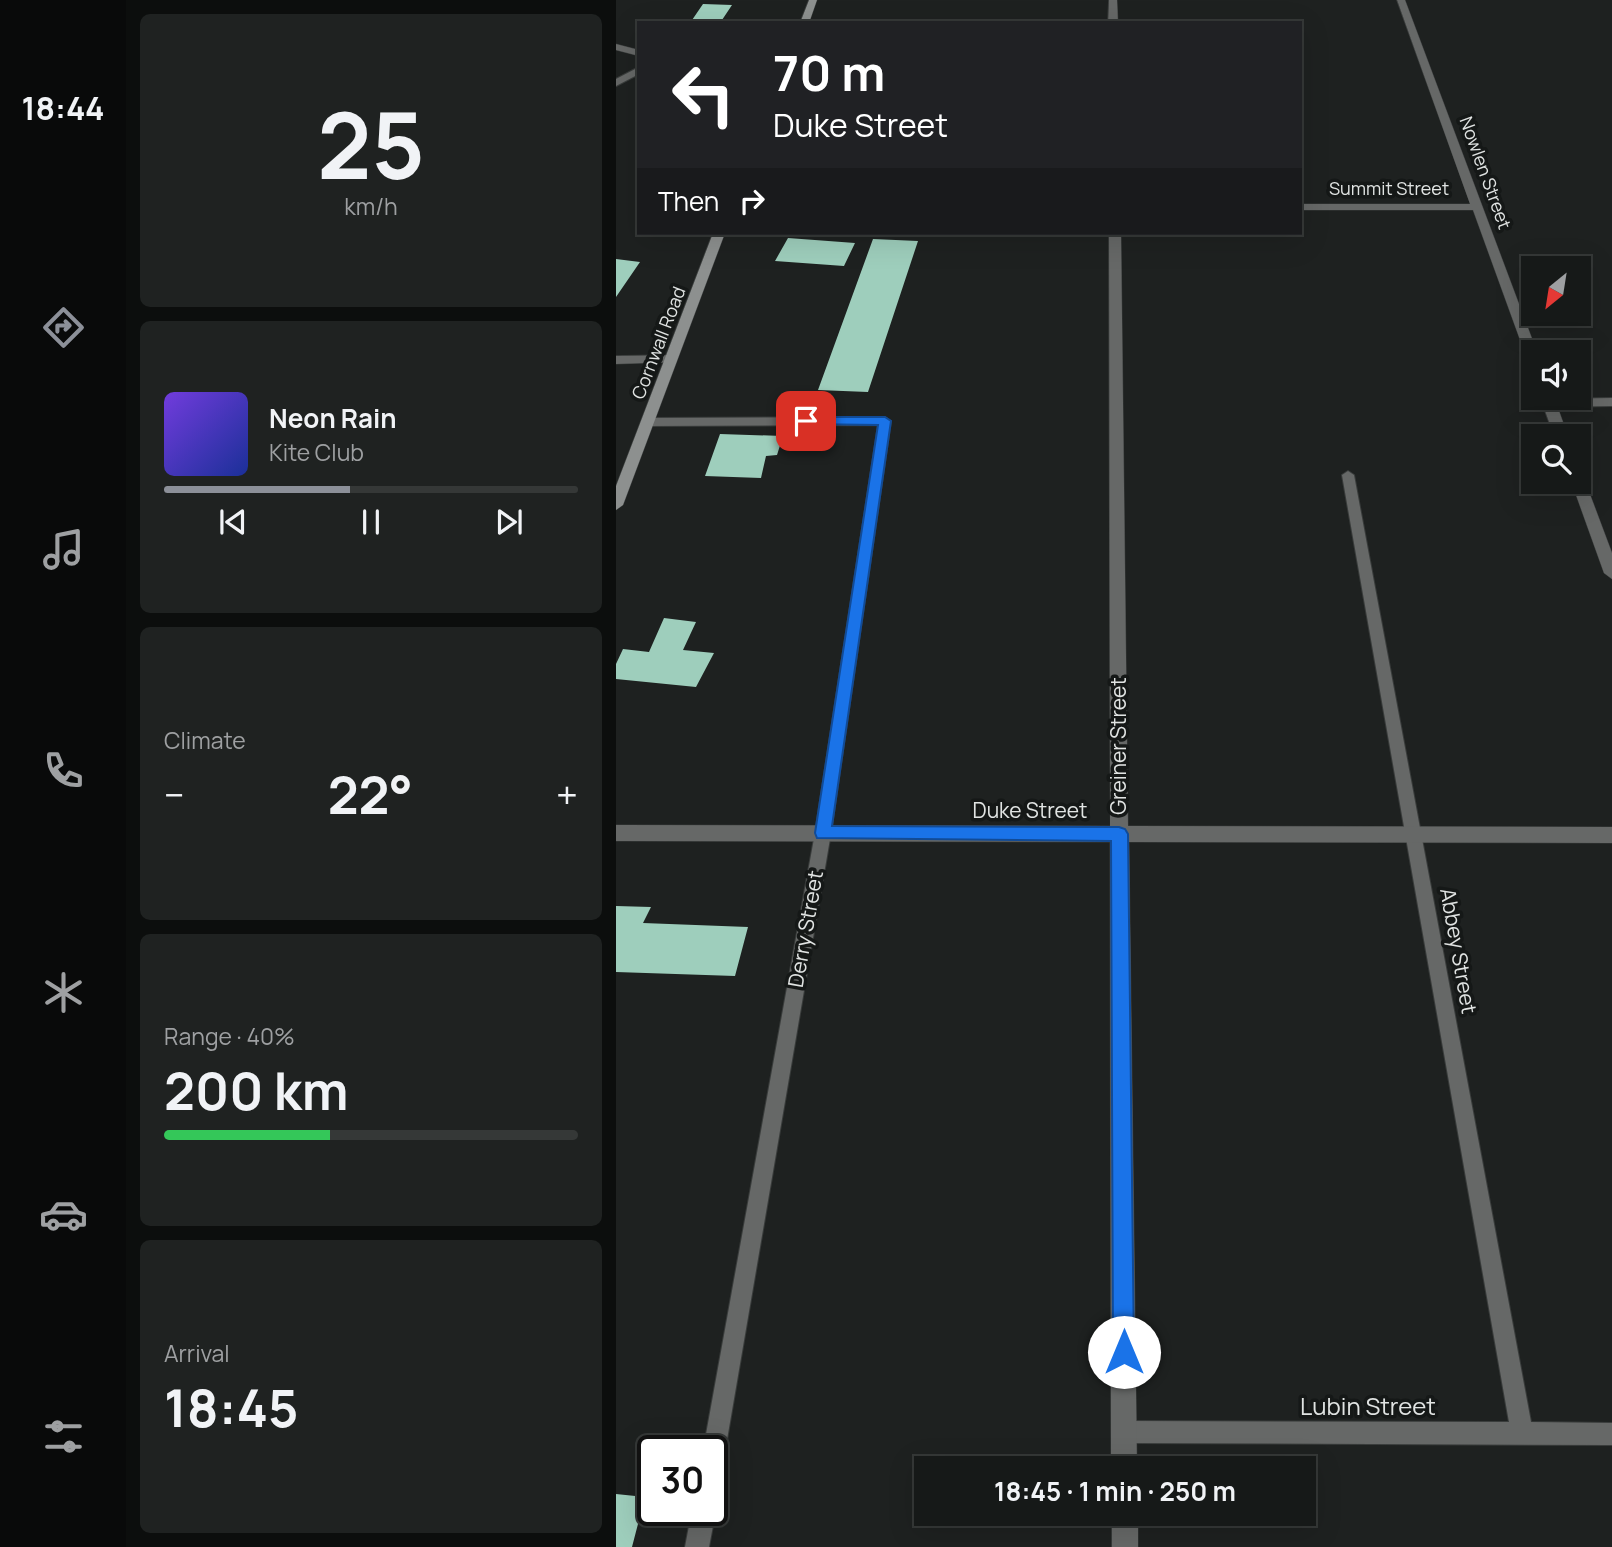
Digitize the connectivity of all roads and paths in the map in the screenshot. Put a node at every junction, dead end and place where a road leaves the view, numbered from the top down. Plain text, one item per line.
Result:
1 (813, 0) edge
2 (1113, 0) edge
3 (1401, 0) edge
4 (805, 21) edge
5 (1113, 21) edge
6 (616, 47) edge
7 (637, 52) edge
8 (637, 71) edge
9 (616, 83) edge
10 (1302, 207) edge
11 (1477, 207) junction
12 (718, 235) edge
13 (1115, 235) edge
14 (1526, 340) edge
15 (671, 359) junction
16 (616, 360) edge
17 (1591, 401) edge
18 (1612, 402) edge
19 (647, 422) junction
20 (1348, 475) dead end
21 (1583, 494) edge
22 (616, 505) edge
23 (1612, 573) edge
24 (616, 833) edge
25 (823, 833) junction
26 (1119, 834) junction
27 (1414, 834) junction
28 (1612, 835) edge
29 (1124, 1432) junction
30 (1522, 1434) junction
31 (1612, 1434) edge
32 (717, 1435) edge
33 (1124, 1456) edge
34 (701, 1526) edge
35 (1125, 1526) edge
36 (697, 1547) edge
37 (1125, 1547) edge

1 - 4 main road
2 - 5 street
3 - 11 street, Nowlen Street
6 - 7 street
8 - 9 lane
10 - 11 street, Summit Street
11 - 14 street, Nowlen Street
12 - 15 main road, Cornwall Road
13 - 26 street, Greiner Street
15 - 16 street
15 - 19 main road, Cornwall Road
17 - 18 lane
19 - 22 main road, Cornwall Road
19 - 25 lane, Derry Street
20 - 27 lane, Abbey Street
21 - 23 street
24 - 25 street, Duke Street
25 - 26 street, Duke Street
25 - 32 lane, Derry Street
26 - 27 street, Duke Street
26 - 29 street, Greiner Street
27 - 28 street, Duke Street
27 - 30 lane, Abbey Street
29 - 30 lane, Lubin Street
29 - 33 street, Greiner Street
30 - 31 lane, Lubin Street
34 - 36 lane
35 - 37 street

